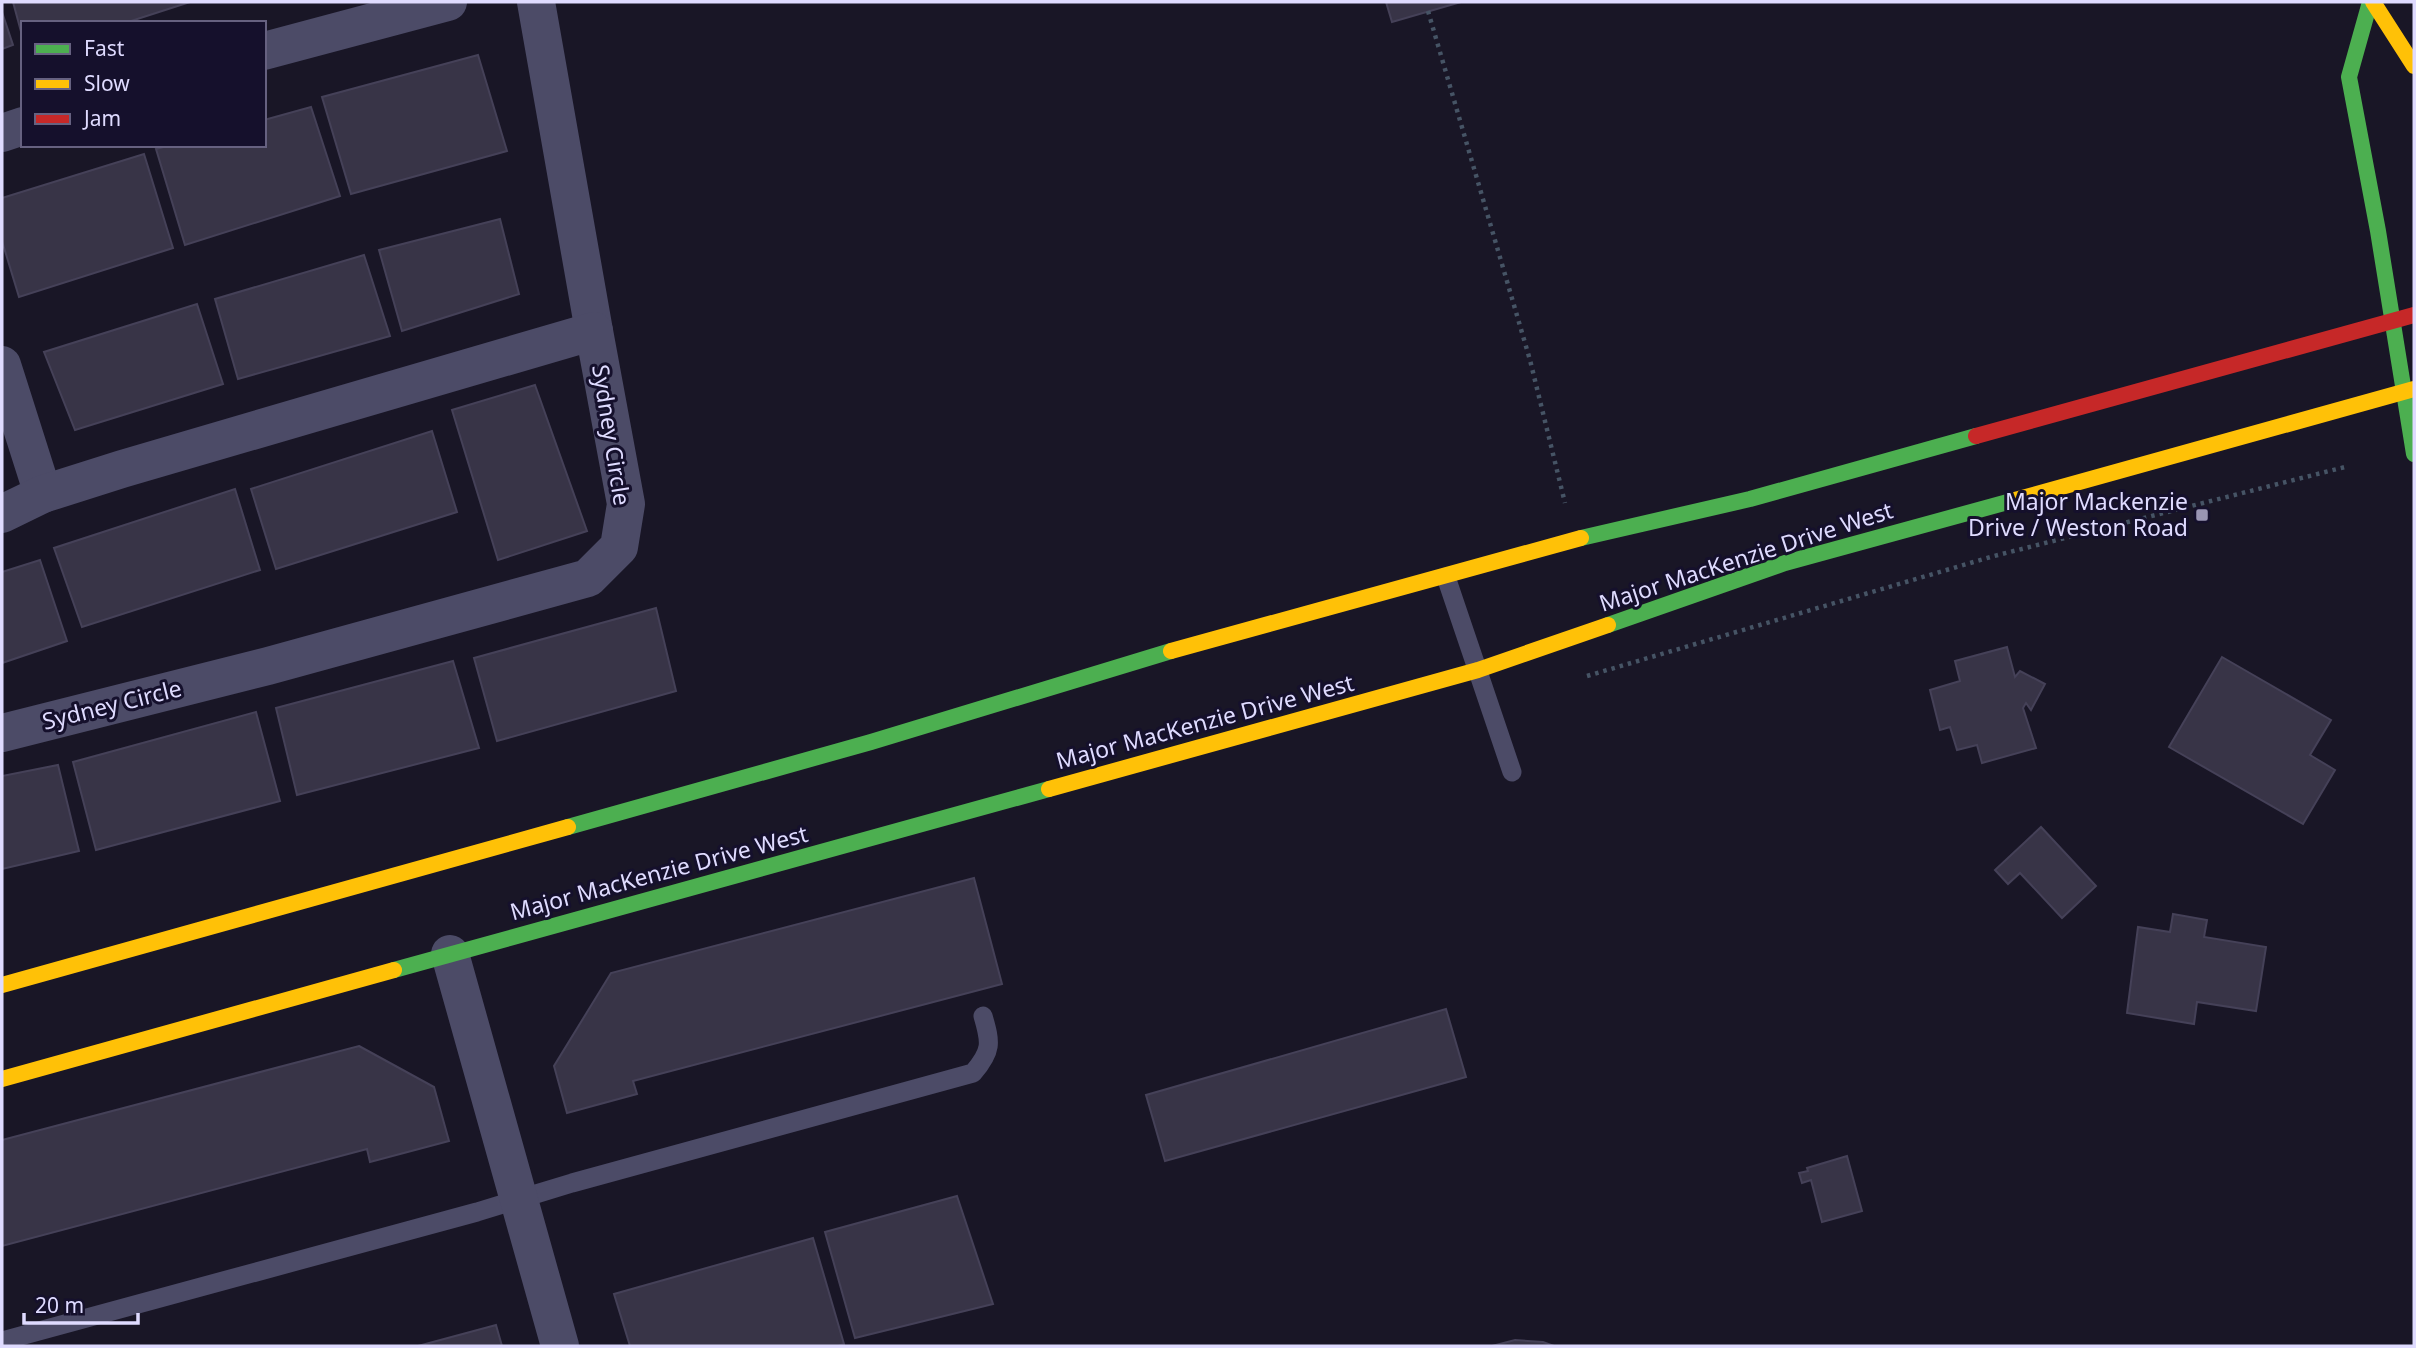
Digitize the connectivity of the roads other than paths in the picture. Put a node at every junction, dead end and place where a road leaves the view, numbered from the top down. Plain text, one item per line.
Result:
1 (448, 2) edge
2 (536, 2) edge
3 (2372, 2) edge
4 (266, 50) edge
5 (2414, 66) edge
6 (21, 127) edge
7 (2, 133) edge
8 (2414, 315) edge
9 (2393, 321) junction
10 (594, 331) junction
11 (2, 365) edge
12 (2409, 390) edge
13 (2414, 454) edge
14 (43, 494) junction
15 (2, 513) edge
16 (1446, 577) junction
17 (1478, 670) junction
18 (2, 733) edge
19 (1512, 772) dead end
20 (450, 954) junction
21 (2, 985) edge
22 (983, 1016) dead end
23 (2, 1079) edge
24 (520, 1199) junction
25 (2, 1341) edge
26 (560, 1346) edge

1 - 4 street
2 - 10 street
3 - 5 main road
3 - 9 main road
6 - 7 street
8 - 9 main road
9 - 12 main road
9 - 16 main road
10 - 14 street, Sydney Circle
10 - 18 street, Sydney Circle
11 - 14 street
12 - 13 main road
12 - 17 main road, Major MacKenzie Drive West
14 - 15 street, Sydney Circle
16 - 17 lane
16 - 21 main road
17 - 19 lane
17 - 20 main road, Major MacKenzie Drive West
20 - 23 main road, Major MacKenzie Drive West
20 - 24 street
22 - 24 lane
24 - 25 lane
24 - 26 street

